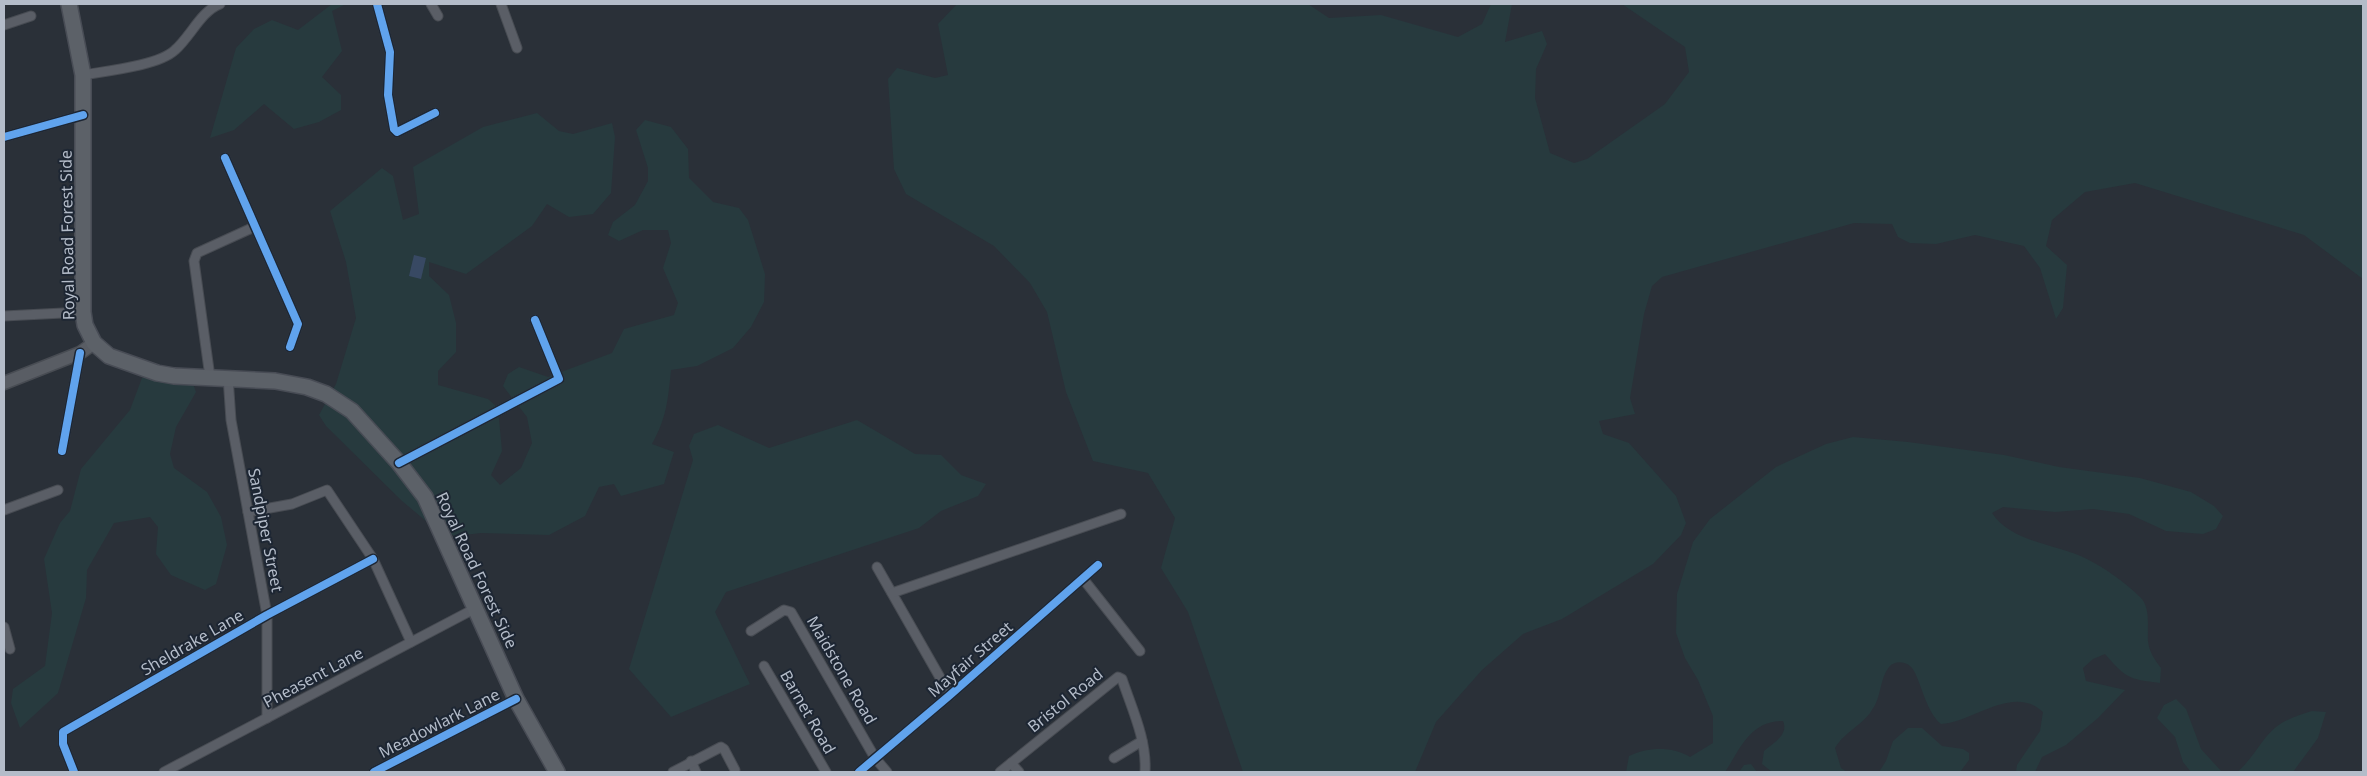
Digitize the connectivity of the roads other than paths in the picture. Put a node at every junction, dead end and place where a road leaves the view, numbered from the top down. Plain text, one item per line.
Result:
1 (69, 4) edge
2 (220, 4) edge
3 (377, 4) edge
4 (431, 4) edge
5 (501, 4) edge
6 (32, 16) dead end
7 (438, 16) dead end
8 (4, 25) edge
9 (517, 48) dead end
10 (83, 75) junction
11 (435, 113) dead end
12 (83, 115) junction
13 (4, 137) edge
14 (225, 158) dead end
15 (254, 227) junction
16 (83, 312) junction
17 (4, 316) edge
18 (536, 320) dead end
19 (94, 344) junction
20 (290, 347) dead end
21 (80, 353) junction
22 (210, 377) junction
23 (228, 377) junction
24 (4, 383) edge
25 (62, 452) dead end
26 (399, 463) junction
27 (58, 490) dead end
28 (4, 510) edge
29 (248, 512) junction
30 (1122, 514) dead end
31 (373, 559) junction
32 (1098, 565) dead end
33 (877, 567) dead end
34 (1084, 580) junction
35 (892, 593) junction
36 (476, 608) junction
37 (267, 615) junction
38 (4, 626) edge
39 (751, 631) dead end
40 (410, 642) junction
41 (10, 649) dead end
42 (1140, 651) dead end
43 (764, 666) dead end
44 (950, 695) junction
45 (516, 699) junction
46 (267, 718) junction
47 (1142, 741) junction
48 (875, 758) junction
49 (1114, 758) dead end
50 (691, 761) junction
51 (1011, 763) junction
52 (736, 770) dead end
53 (74, 772) edge
54 (164, 772) edge
55 (374, 772) edge
56 (557, 772) edge
57 (674, 772) edge
58 (696, 772) edge
59 (826, 772) edge
60 (859, 772) edge
61 (887, 772) edge
62 (1000, 772) edge
63 (1019, 772) edge
64 (1145, 772) edge

1 - 10 main road, Royal Road Forest Side
2 - 10 street
3 - 11 street
4 - 7 street
5 - 9 street
6 - 8 street
10 - 12 main road, Royal Road Forest Side
12 - 13 street
12 - 16 main road, Royal Road Forest Side
14 - 15 street
15 - 20 street
15 - 22 street
16 - 17 street
16 - 19 main road, Royal Road Forest Side
18 - 26 street
19 - 21 main road
19 - 22 main road, Royal Road Forest Side
21 - 24 main road
21 - 25 street
22 - 23 main road, Royal Road Forest Side
23 - 26 main road, Royal Road Forest Side
23 - 29 street, Sandpiper Street
26 - 36 main road, Royal Road Forest Side
27 - 28 street
29 - 31 street
29 - 37 street, Sandpiper Street
30 - 35 street
31 - 37 street, Sheldrake Lane
31 - 40 street
32 - 34 street, Mayfair Street
33 - 35 street
34 - 42 street
34 - 44 street, Mayfair Street
35 - 44 street
36 - 40 street, Pheasent Lane
36 - 45 main road, Royal Road Forest Side
37 - 46 street, Sandpiper Street
37 - 53 street, Sheldrake Lane
38 - 41 street
39 - 48 street, Maidstone Road
40 - 46 street, Pheasent Lane
43 - 59 street, Barnet Road
44 - 48 street, Mayfair Street
45 - 55 street, Meadowlark Lane
45 - 56 main road, Royal Road Forest Side
46 - 54 street, Pheasent Lane
47 - 49 street
47 - 51 street, Bristol Road
47 - 64 street, Bristol Road
48 - 60 street, Mayfair Street
48 - 61 street, Maidstone Road
50 - 52 street
50 - 57 street
50 - 58 street
51 - 62 street, Bristol Road
51 - 63 street

